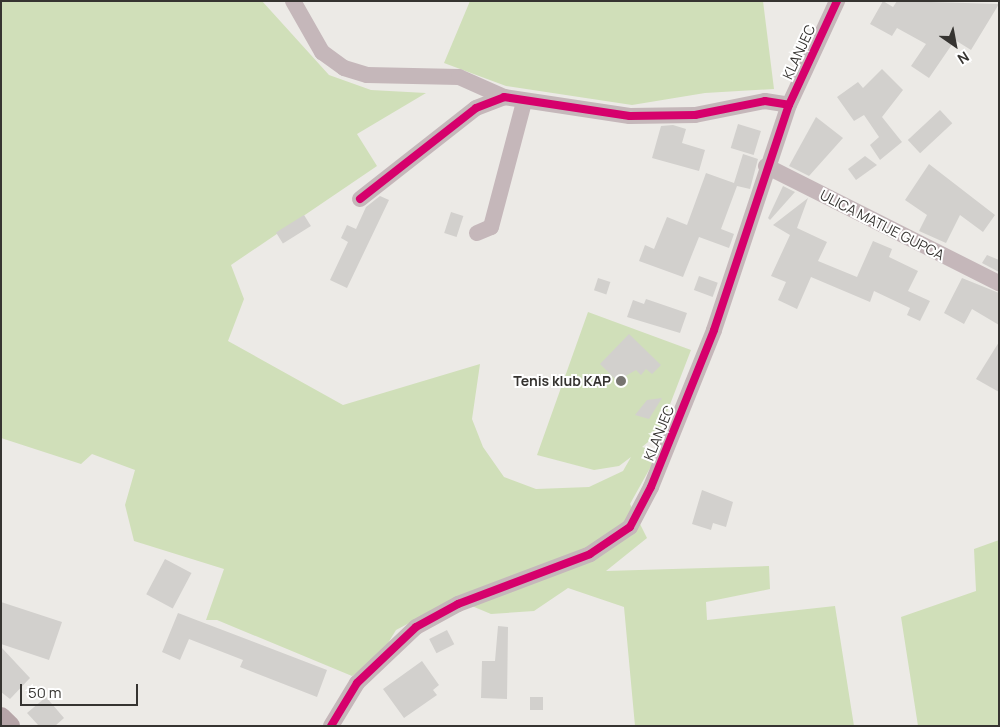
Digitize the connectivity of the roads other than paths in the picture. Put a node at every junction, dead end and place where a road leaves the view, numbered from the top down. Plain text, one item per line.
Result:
1 (293, 1) edge
2 (837, 1) edge
3 (504, 97) junction
4 (524, 102) junction
5 (789, 105) junction
6 (766, 166) junction
7 (360, 199) dead end
8 (477, 233) dead end
9 (999, 283) edge
10 (1, 717) edge
11 (10, 726) edge
12 (331, 726) edge

1 - 3 street
2 - 5 street, KLANJEC
3 - 4 street
3 - 7 street
4 - 5 street
4 - 8 street
5 - 6 street, KLANJEC
6 - 9 street, ULICA MATIJE GUPCA
6 - 12 street, KLANJEC
10 - 11 main road

